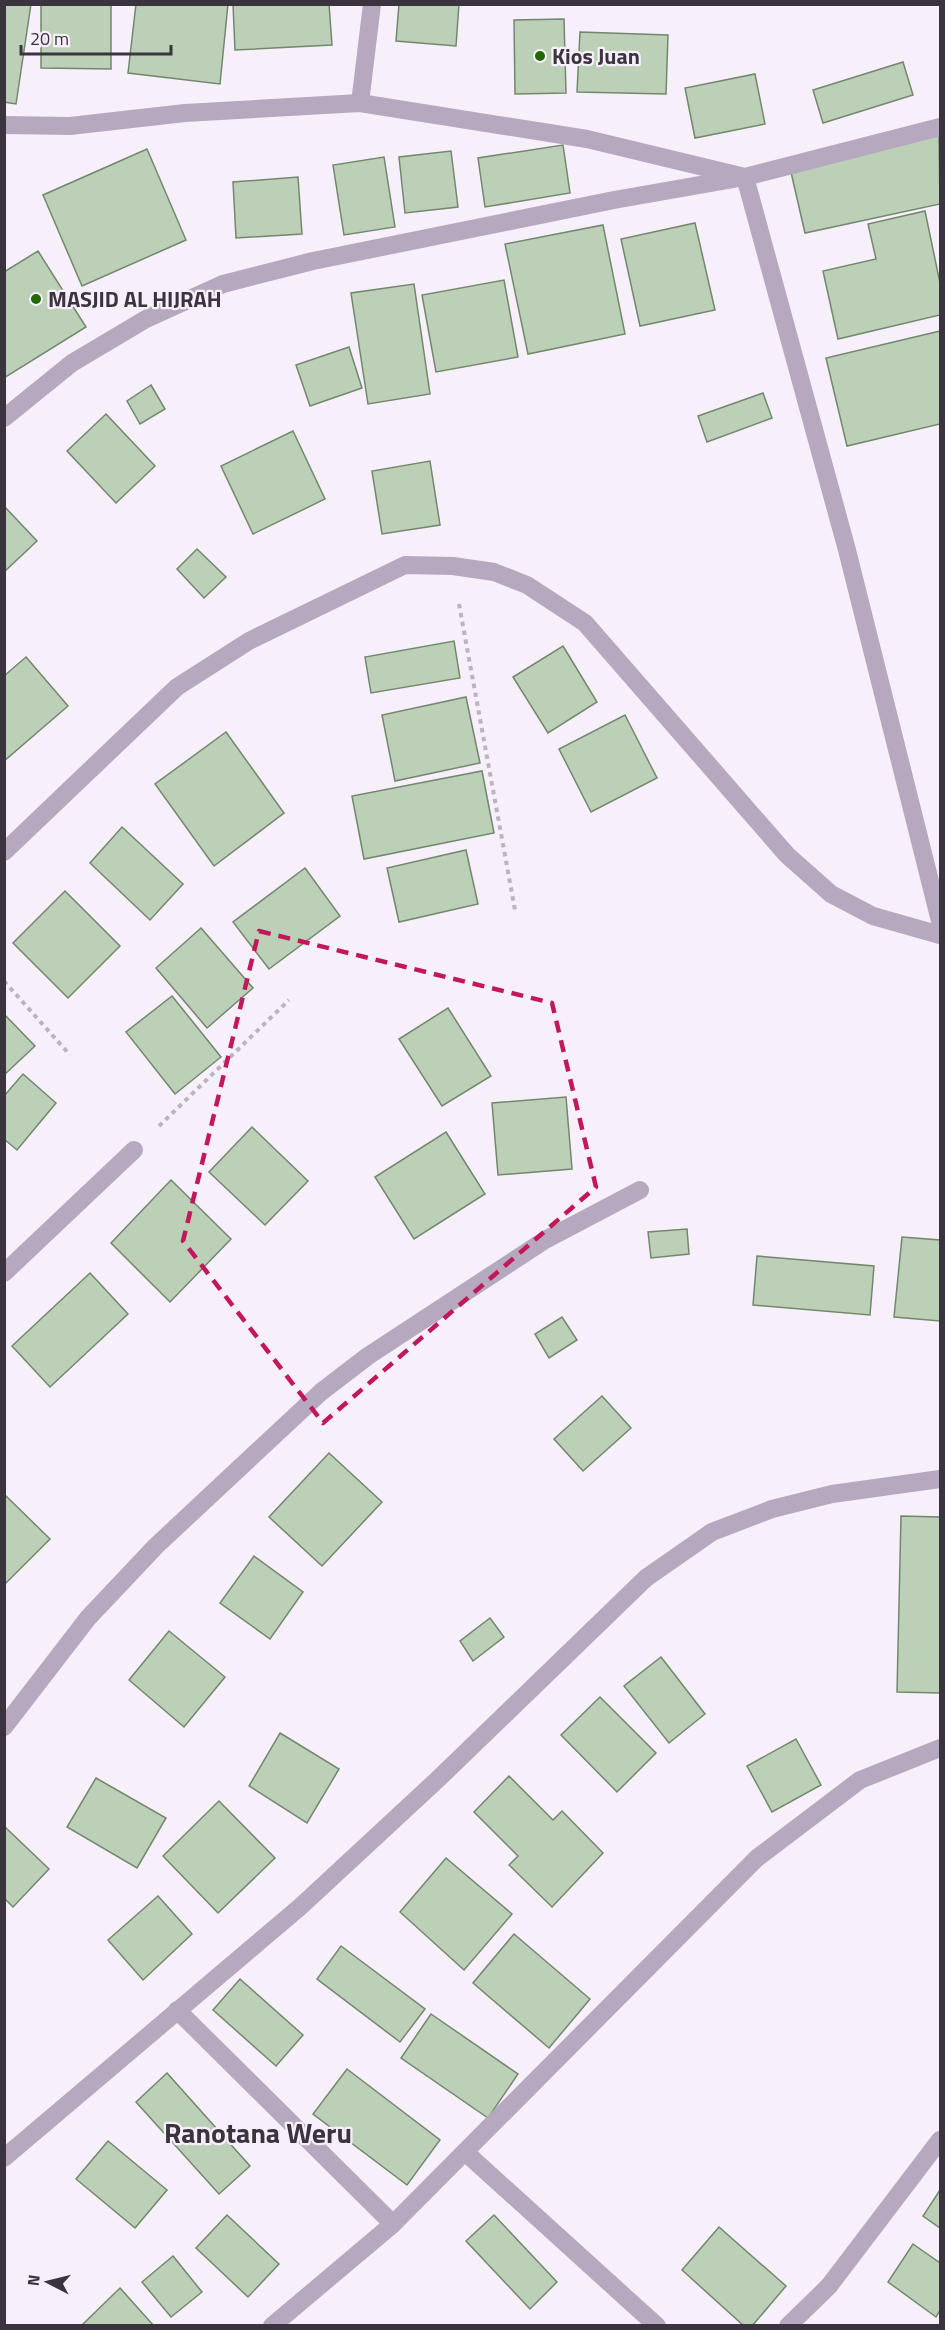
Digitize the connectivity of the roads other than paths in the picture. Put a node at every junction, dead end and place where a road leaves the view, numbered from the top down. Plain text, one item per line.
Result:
1 (372, 4) edge
2 (360, 103) junction
3 (4, 125) edge
4 (940, 127) edge
5 (745, 177) junction
6 (4, 418) edge
7 (4, 852) edge
8 (940, 921) edge
9 (940, 935) edge
10 (134, 1150) road end
11 (640, 1190) dead end
12 (4, 1273) edge
13 (940, 1479) edge
14 (4, 1727) edge
15 (940, 1748) edge
16 (177, 2010) junction
17 (940, 2140) edge
18 (465, 2151) junction
19 (4, 2158) edge
20 (393, 2224) junction
21 (272, 2325) edge
22 (657, 2325) edge
23 (788, 2325) edge

1 - 2 street
2 - 3 street
2 - 5 street
4 - 5 street
5 - 6 street
5 - 8 street
7 - 9 street
10 - 12 street
11 - 14 street
13 - 16 street
15 - 18 street
16 - 19 street
16 - 20 street
17 - 23 street
18 - 20 street
18 - 22 street
20 - 21 street

